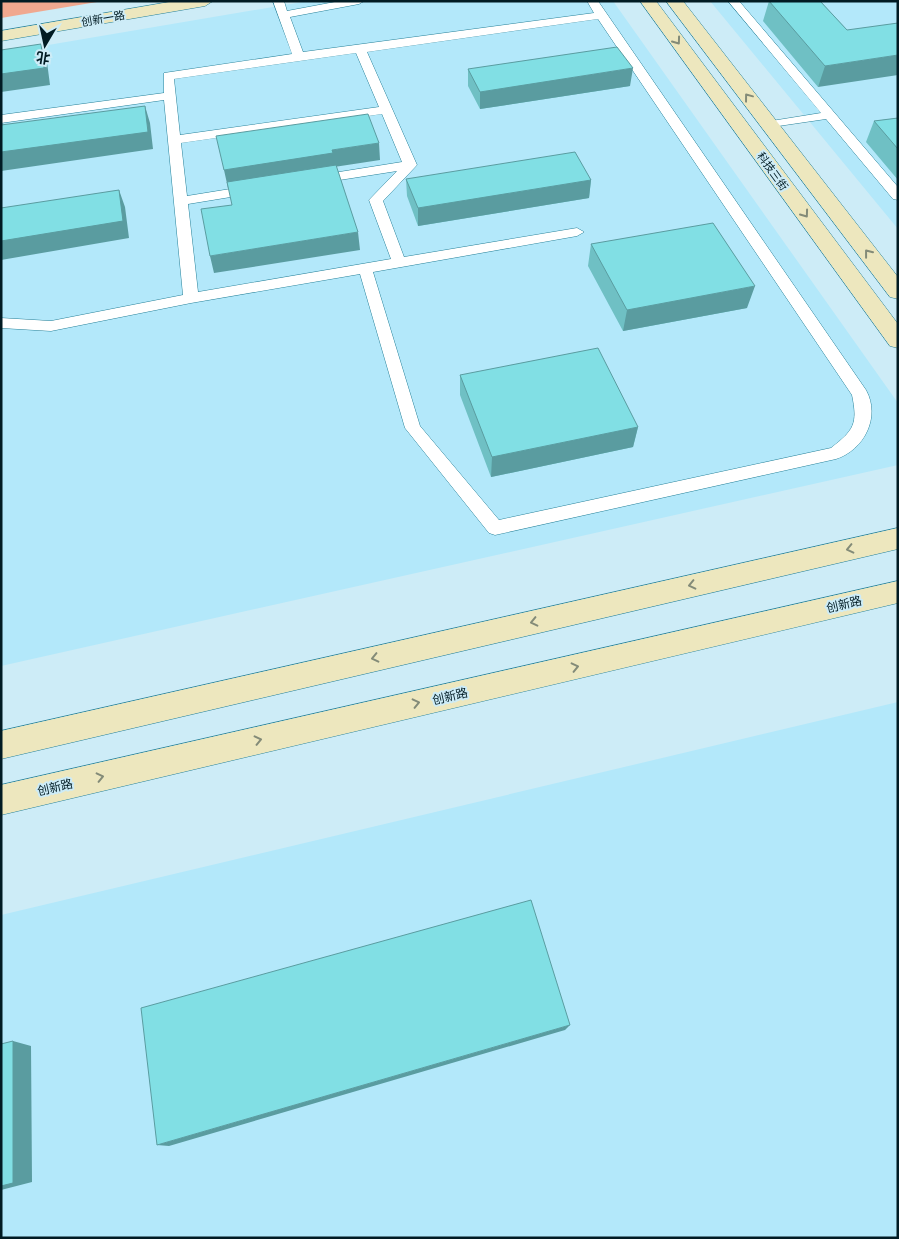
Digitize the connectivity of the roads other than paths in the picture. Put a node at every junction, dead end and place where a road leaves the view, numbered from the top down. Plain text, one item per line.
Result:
1 (162, 1) edge
2 (205, 1) edge
3 (278, 1) edge
4 (359, 1) edge
5 (648, 1) edge
6 (674, 1) edge
7 (733, 1) edge
8 (596, 8) edge
9 (283, 15) junction
10 (1, 28) edge
11 (1, 36) edge
12 (360, 49) junction
13 (299, 56) junction
14 (170, 96) junction
15 (384, 110) junction
16 (829, 115) junction
17 (1, 119) edge
18 (769, 125) junction
19 (174, 140) junction
20 (410, 165) junction
21 (296, 183) edge
22 (268, 187) edge
23 (898, 196) edge
24 (182, 201) junction
25 (577, 232) dead end
26 (399, 262) junction
27 (365, 268) junction
28 (898, 292) edge
29 (191, 298) junction
30 (1, 323) edge
31 (898, 340) edge
32 (898, 538) edge
33 (898, 592) edge
34 (1, 745) edge
35 (1, 800) edge

1 - 10 main road, 创新一路
2 - 11 main road, 创新一路
3 - 9 lane
4 - 9 lane
5 -> 31 main road, 科技三街
18 -> 6 main road, 科技三街
7 - 16 lane
8 - 12 lane
8 - 27 lane
9 - 13 lane
12 - 13 lane
12 - 15 lane
13 - 14 lane
14 - 17 lane
14 - 19 lane
15 - 19 lane
15 - 20 lane
16 - 18 lane
16 - 23 lane
28 -> 18 main road, 科技三街
19 - 24 lane
20 - 21 lane
20 - 26 lane
22 - 24 lane
24 - 29 lane
25 - 26 lane
26 - 27 lane
27 - 29 lane
29 - 30 lane
32 -> 34 main road
35 -> 33 main road, 创新路

